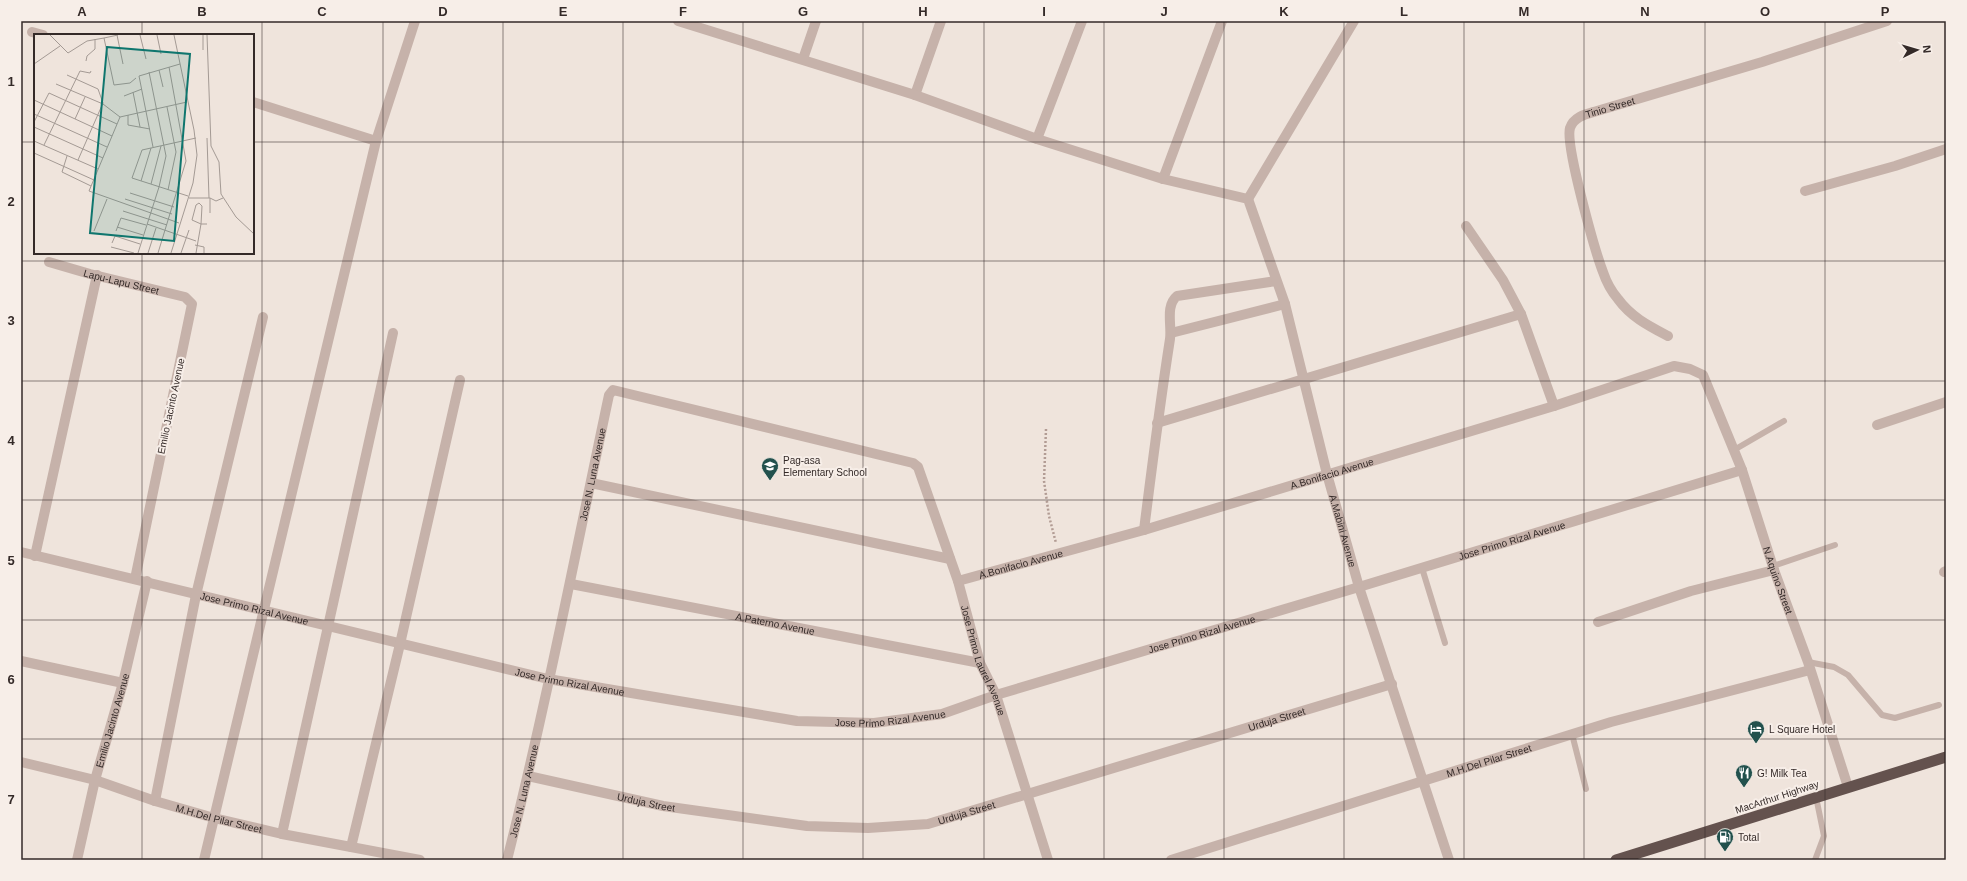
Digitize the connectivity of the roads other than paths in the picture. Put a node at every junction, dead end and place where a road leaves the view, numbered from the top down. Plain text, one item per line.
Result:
1 (415, 21) edge
2 (678, 21) edge
3 (816, 21) edge
4 (941, 21) edge
5 (1082, 21) edge
6 (1222, 21) edge
7 (1354, 21) edge
8 (1887, 21) edge
9 (32, 32) dead end
10 (39, 34) edge
11 (803, 59) junction
12 (915, 95) junction
13 (254, 102) edge
14 (1037, 139) junction
15 (376, 141) junction
16 (1946, 149) edge
17 (1163, 179) junction
18 (1805, 191) dead end
19 (1248, 199) junction
20 (1466, 226) dead end
21 (49, 262) dead end
22 (96, 275) junction
23 (1276, 280) junction
24 (192, 304) joint
25 (1285, 304) junction
26 (1521, 314) junction
27 (263, 317) dead end
28 (393, 333) dead end
29 (1170, 333) junction
30 (1668, 336) dead end
31 (1702, 375) joint
32 (460, 380) dead end
33 (1305, 380) junction
34 (1946, 402) edge
35 (1554, 406) junction
36 (1784, 421) dead end
37 (1157, 423) junction
38 (1877, 425) dead end
39 (1734, 450) junction
40 (913, 463) joint
41 (1742, 470) junction
42 (1327, 474) junction
43 (590, 484) junction
44 (1144, 530) junction
45 (1835, 545) dead end
46 (21, 552) edge
47 (35, 556) junction
48 (950, 559) junction
49 (1422, 568) junction
50 (1774, 568) junction
51 (135, 579) junction
52 (958, 581) junction
53 (147, 582) junction
54 (571, 584) junction
55 (1359, 587) junction
56 (196, 595) junction
57 (264, 610) junction
58 (1598, 622) dead end
59 (327, 626) junction
60 (1445, 643) dead end
61 (400, 644) junction
62 (21, 661) edge
63 (980, 663) junction
64 (1809, 666) junction
65 (548, 679) junction
66 (124, 683) junction
67 (1392, 684) junction
68 (996, 695) junction
69 (1939, 705) dead end
70 (1572, 734) junction
71 (1946, 757) edge
72 (21, 762) edge
73 (528, 776) junction
74 (95, 780) junction
75 (1423, 781) junction
76 (1848, 787) junction
77 (1586, 790) dead end
78 (1027, 793) junction
79 (1816, 797) junction
80 (155, 801) junction
81 (214, 818) junction
82 (282, 834) junction
83 (351, 846) junction
84 (77, 860) edge
85 (204, 860) edge
86 (420, 860) edge
87 (507, 860) edge
88 (1048, 860) edge
89 (1171, 860) edge
90 (1449, 860) edge
91 (1616, 860) edge
92 (1815, 860) edge

1 - 15 street
2 - 11 street
3 - 11 street
4 - 12 street
5 - 14 street
6 - 17 street
7 - 19 street
8 - 30 street, Tinio Street
9 - 10 street
11 - 12 street
12 - 14 street
13 - 15 street
14 - 17 street
15 - 57 street
16 - 18 street
17 - 19 street
19 - 23 street, A.Mabini Avenue
20 - 26 street
21 - 22 street, Lapu-Lapu Street
22 - 24 street, Lapu-Lapu Street
22 - 47 street
23 - 25 street, A.Mabini Avenue
23 - 29 street
24 - 51 street, Emilio Jacinto Avenue
25 - 29 street
25 - 33 street, A.Mabini Avenue
26 - 33 street
26 - 35 street
27 - 56 street
28 - 59 street
29 - 37 street
31 - 35 street, A.Bonifacio Avenue
31 - 39 street, N.Aquino Street
32 - 61 street
33 - 37 street
33 - 42 street, A.Mabini Avenue
34 - 38 street
35 - 42 street, A.Bonifacio Avenue
36 - 39 lane
37 - 44 street
39 - 41 street, N.Aquino Street
40 - 43 street, Jose N. Luna Avenue
40 - 48 street, Jose Primo Laurel Avenue
41 - 49 street, Jose Primo Rizal Avenue
41 - 50 street, N.Aquino Street
42 - 44 street, A.Bonifacio Avenue
42 - 55 street, A.Mabini Avenue
43 - 48 street
43 - 54 street, Jose N. Luna Avenue
44 - 52 street, A.Bonifacio Avenue
45 - 50 lane
46 - 47 street, Jose Primo Rizal Avenue
47 - 51 street, Jose Primo Rizal Avenue
48 - 52 street, Jose Primo Laurel Avenue
49 - 55 street, Jose Primo Rizal Avenue
49 - 60 lane
50 - 58 street
50 - 64 street, N.Aquino Street
51 - 53 street, Jose Primo Rizal Avenue
52 - 63 street, Jose Primo Laurel Avenue
53 - 56 street, Jose Primo Rizal Avenue
53 - 66 street, Emilio Jacinto Avenue
54 - 63 street, A.Paterno Avenue
54 - 65 street, Jose N. Luna Avenue
55 - 67 street, A.Mabini Avenue
55 - 68 street, Jose Primo Rizal Avenue
56 - 57 street, Jose Primo Rizal Avenue
56 - 80 street
57 - 59 street, Jose Primo Rizal Avenue
57 - 81 street
59 - 61 street, Jose Primo Rizal Avenue
59 - 82 street
61 - 65 street, Jose Primo Rizal Avenue
61 - 83 street
62 - 66 street
63 - 68 street, Jose Primo Laurel Avenue
64 - 69 lane
64 - 70 street, M.H.Del Pilar Street
64 - 76 street, N.Aquino Street
65 - 68 street, Jose Primo Rizal Avenue
65 - 73 street, Jose N. Luna Avenue
66 - 74 street, Emilio Jacinto Avenue
67 - 75 street, A.Mabini Avenue
67 - 78 street, Urduja Street
68 - 78 street, Jose Primo Laurel Avenue
70 - 75 street, M.H.Del Pilar Street
70 - 77 lane
71 - 76 highway, MacArthur Highway
72 - 74 street, M.H.Del Pilar Street
73 - 78 street, Urduja Street
73 - 87 street, Jose N. Luna Avenue
74 - 80 street, M.H.Del Pilar Street
74 - 84 street, Emilio Jacinto Avenue
75 - 89 street, M.H.Del Pilar Street
75 - 90 street, A.Mabini Avenue
76 - 79 highway, MacArthur Highway
78 - 88 street, Jose Primo Laurel Avenue
79 - 91 highway, MacArthur Highway
79 - 92 lane
80 - 81 street, M.H.Del Pilar Street
81 - 82 street, M.H.Del Pilar Street
81 - 85 street
82 - 83 street, M.H.Del Pilar Street
83 - 86 street, M.H.Del Pilar Street

